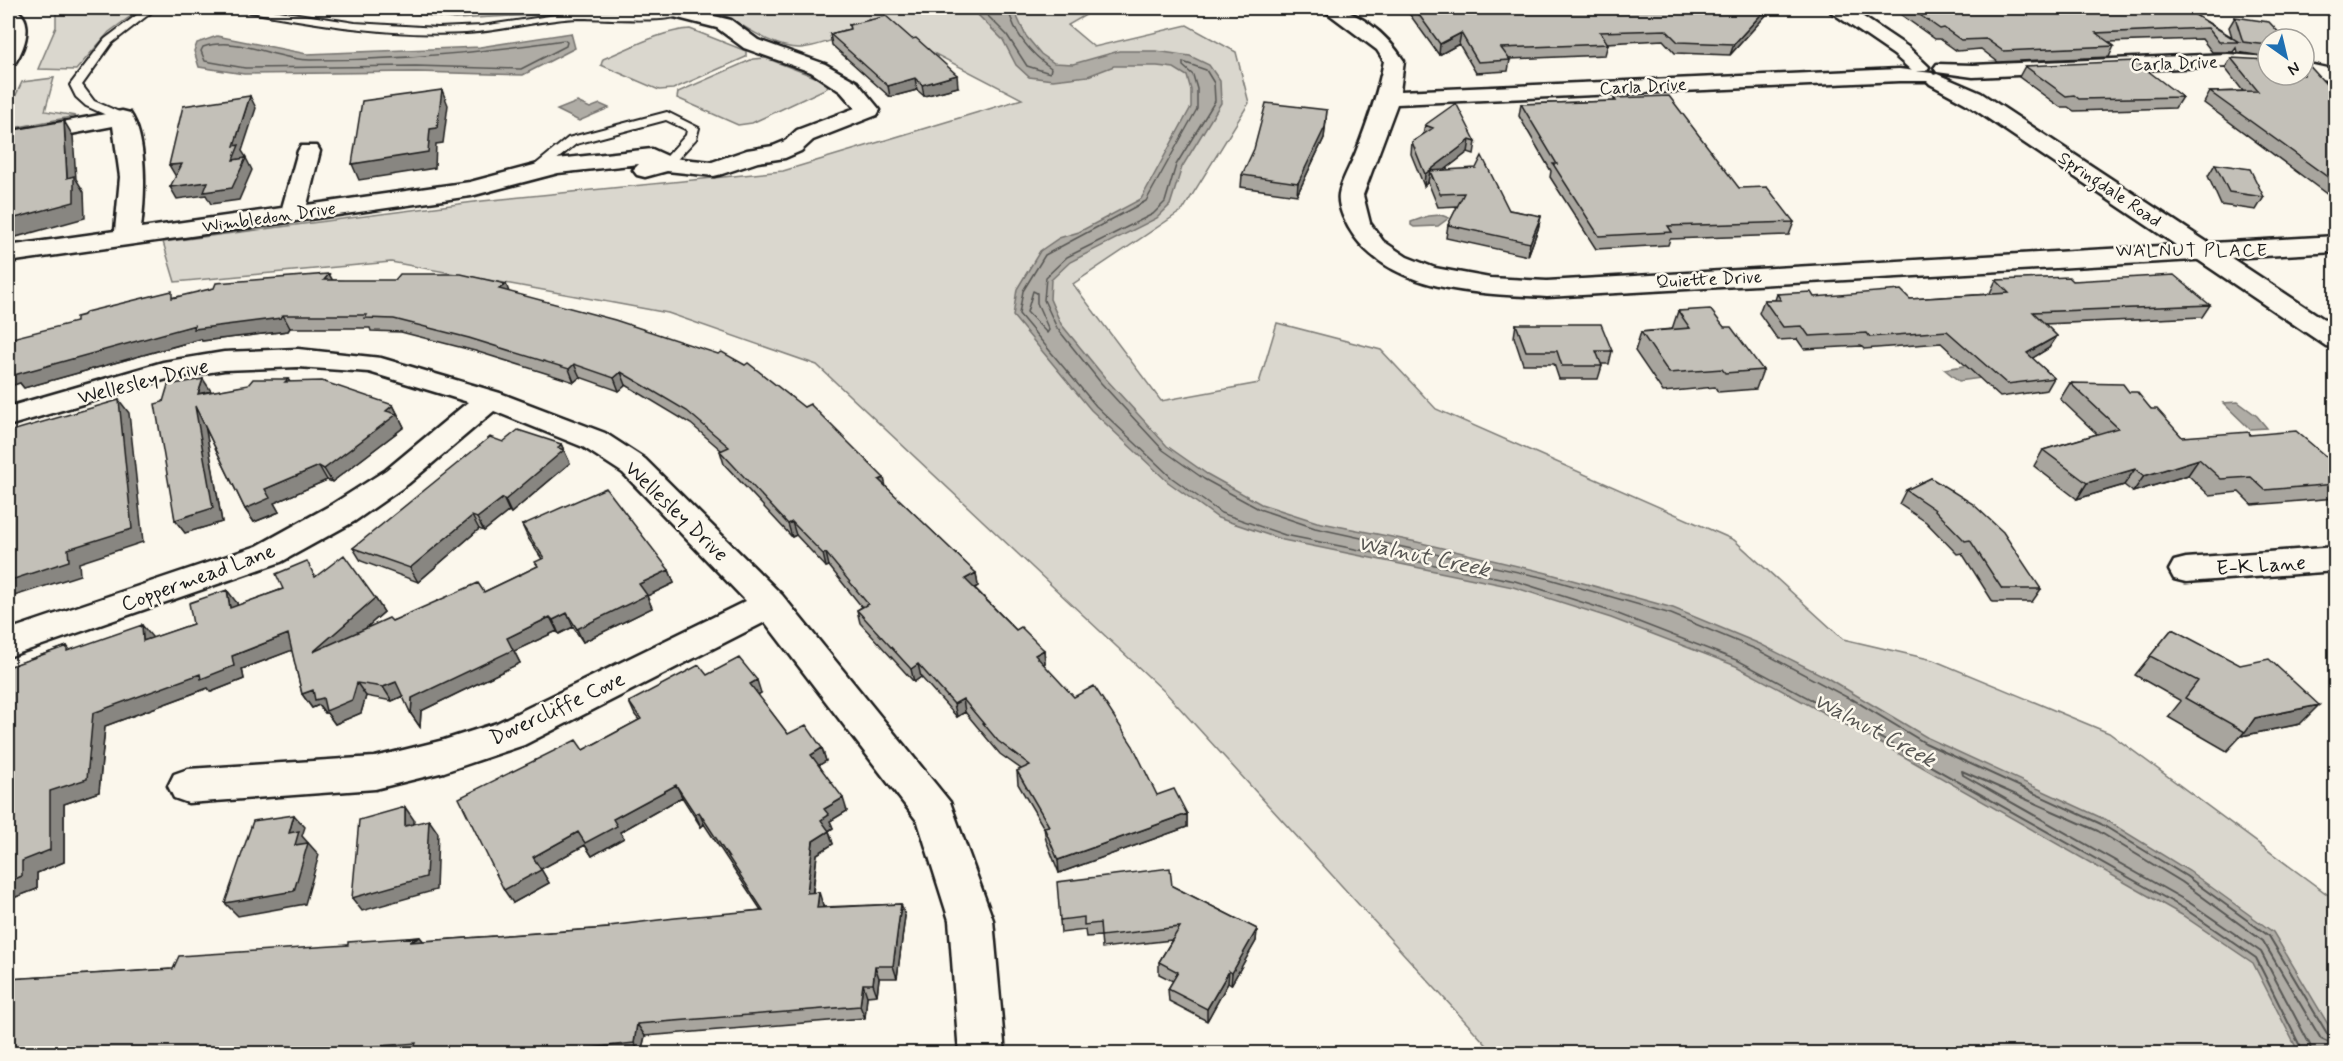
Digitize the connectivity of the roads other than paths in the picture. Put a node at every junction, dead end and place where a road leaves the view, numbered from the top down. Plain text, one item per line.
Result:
1 (152, 8) edge
2 (245, 8) edge
3 (1331, 8) edge
4 (1838, 8) edge
5 (8, 13) edge
6 (681, 14) joint
7 (8, 59) edge
8 (2256, 62) edge
9 (2316, 72) edge
10 (1935, 73) junction
11 (2336, 76) edge
12 (1388, 98) junction
13 (122, 118) junction
14 (8, 139) edge
15 (309, 151) dead end
16 (666, 164) junction
17 (529, 176) junction
18 (293, 213) junction
19 (127, 237) junction
20 (2336, 244) edge
21 (2203, 251) junction
22 (8, 254) edge
23 (2336, 340) edge
24 (490, 399) junction
25 (8, 417) edge
26 (2336, 559) edge
27 (2186, 570) dead end
28 (770, 604) junction
29 (8, 644) edge
30 (188, 786) dead end
31 (982, 1053) edge

1 - 13 lane
2 - 6 lane
3 - 12 street, Quiette Drive
4 - 10 street, Springdale Road
5 - 7 street
6 - 16 street, Wimbledon Drive
8 - 10 street, Carla Drive
9 - 11 street
10 - 12 street, Carla Drive
10 - 21 street, Springdale Road
12 - 21 street, Quiette Drive
13 - 14 street
13 - 19 street
15 - 18 street
16 - 17 street, Wimbledon Drive
16 - 17 lane
17 - 18 street, Wimbledon Drive
18 - 19 street, Wimbledon Drive
19 - 22 street, Wimbledon Drive
20 - 21 street, Quiette Drive
21 - 23 street, Springdale Road
24 - 25 street, Wellesley Drive
24 - 28 street, Wellesley Drive
24 - 29 street, Coppermead Lane
26 - 27 street, E-K Lane
28 - 30 street, Dovercliffe Cove
28 - 31 street, Wellesley Drive

